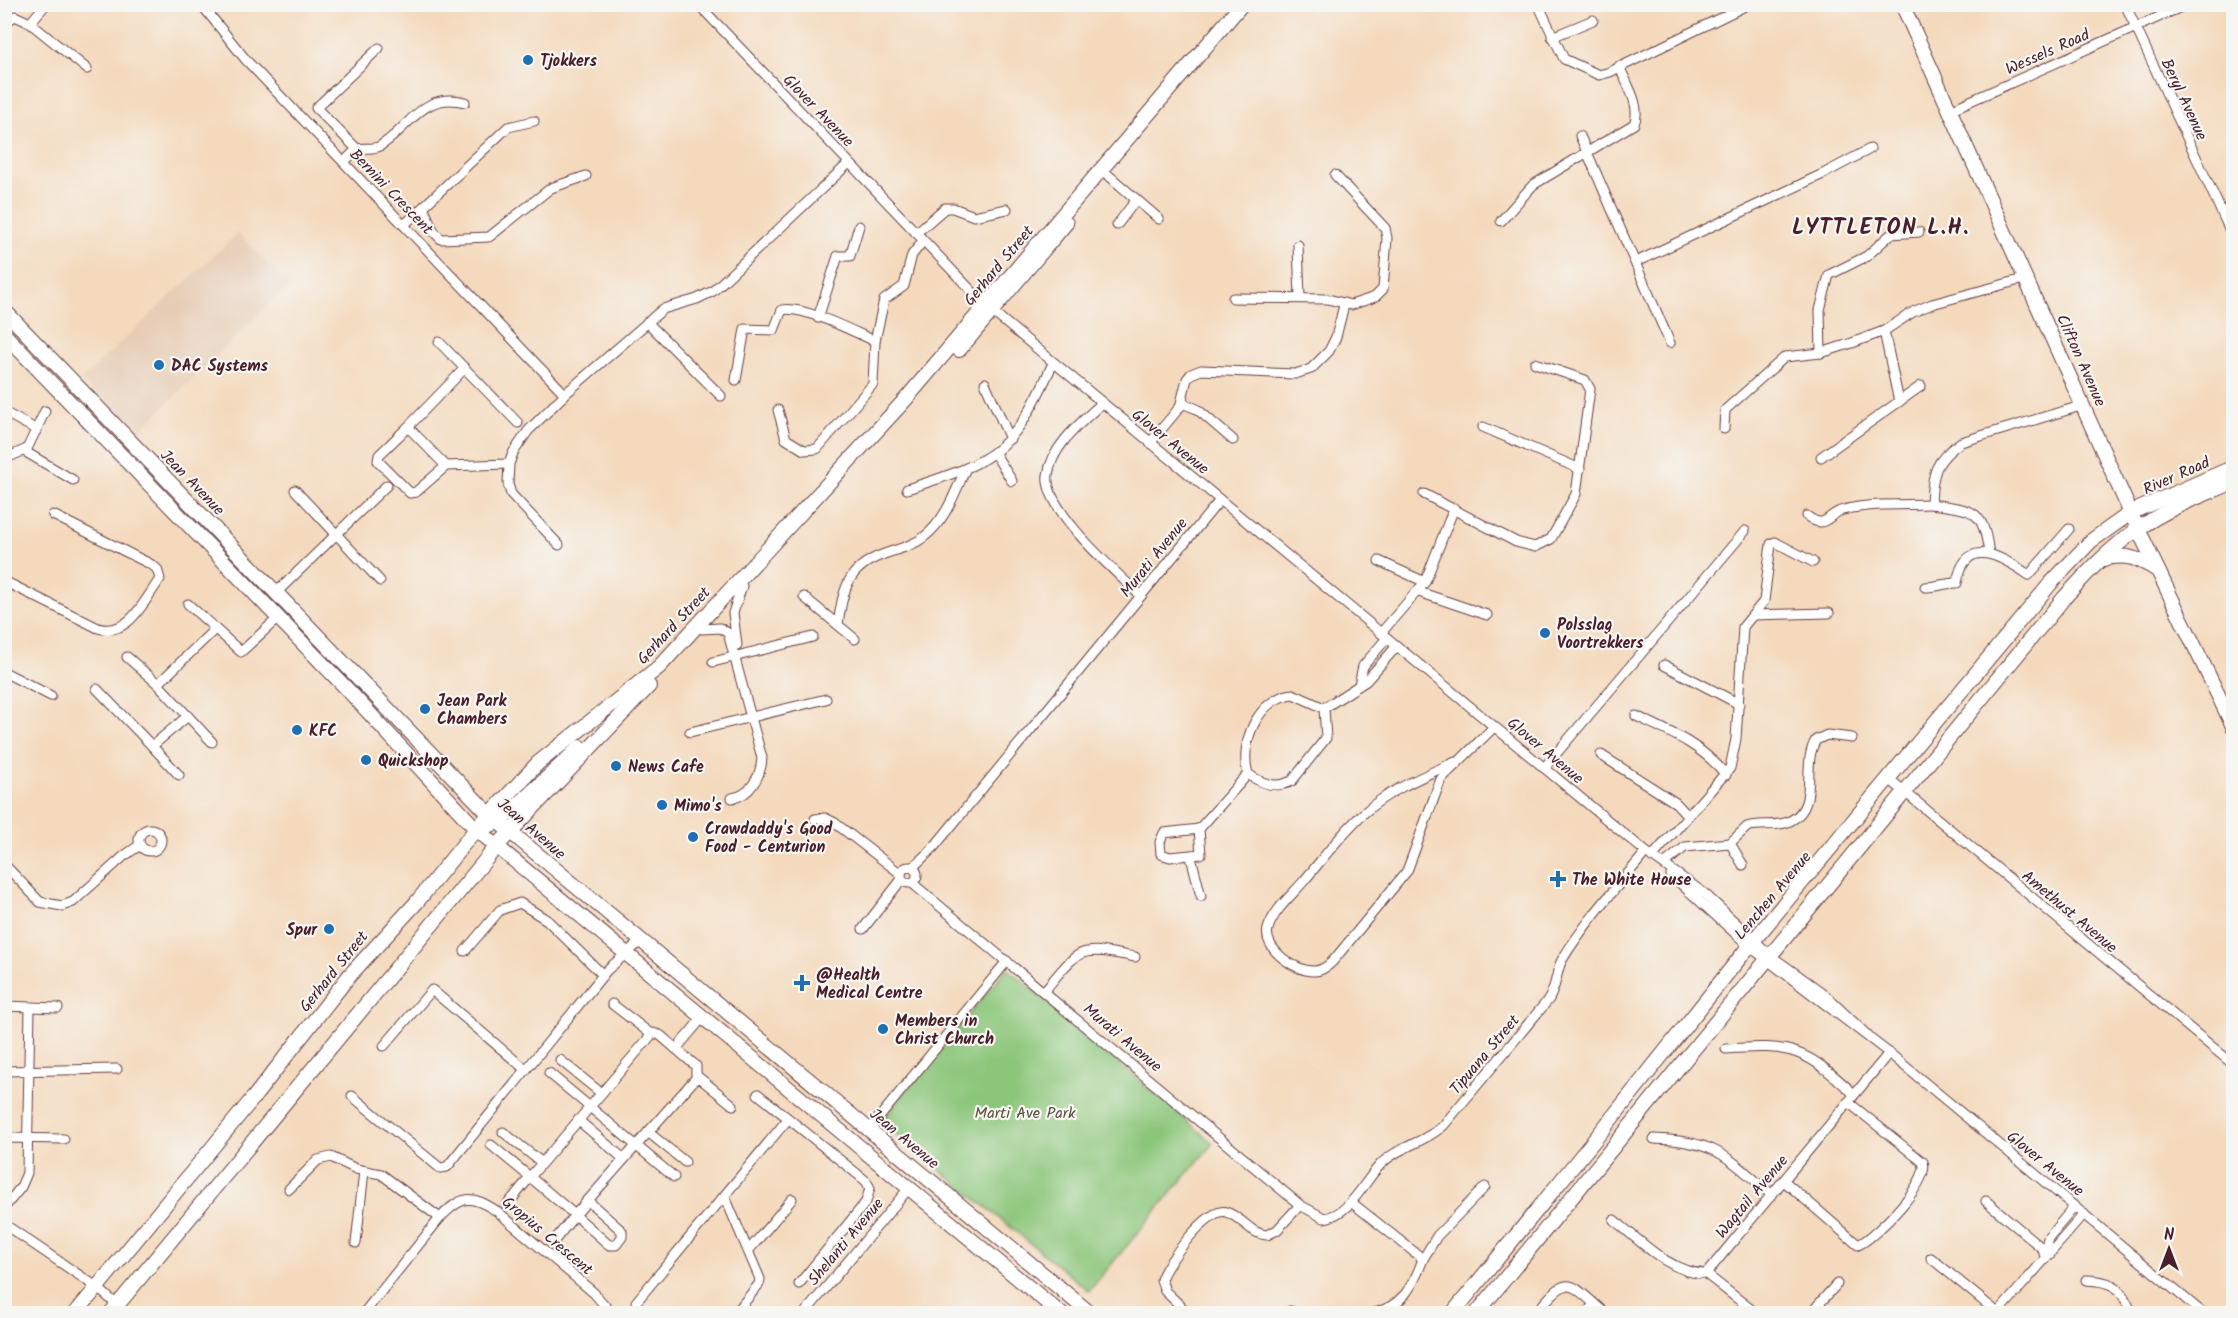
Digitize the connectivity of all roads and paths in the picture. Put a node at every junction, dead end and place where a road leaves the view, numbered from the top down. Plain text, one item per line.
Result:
1 (46, 4) edge
2 (201, 4) edge
3 (698, 4) edge
4 (1242, 4) edge
5 (1248, 4) edge
6 (1538, 4) edge
7 (1749, 4) edge
8 (1902, 4) edge
9 (2125, 4) edge
10 (2188, 4) edge
11 (1593, 20) dead end
12 (4, 23) edge
13 (30, 23) junction
14 (2135, 29) junction
15 (1552, 37) junction
16 (379, 48) dead end
17 (1619, 66) junction
18 (87, 69) dead end
19 (465, 102) dead end
20 (1950, 110) junction
21 (534, 121) dead end
22 (1580, 136) dead end
23 (357, 149) junction
24 (1870, 149) dead end
25 (1588, 153) junction
26 (344, 162) junction
27 (849, 163) junction
28 (1107, 174) junction
29 (1335, 175) dead end
30 (586, 176) dead end
31 (1136, 200) junction
32 (424, 209) junction
33 (1007, 209) dead end
34 (1159, 219) dead end
35 (1501, 221) dead end
36 (404, 225) junction
37 (1117, 225) dead end
38 (859, 226) dead end
39 (1919, 232) dead end
40 (916, 233) junction
41 (2234, 239) edge
42 (923, 241) junction
43 (1298, 245) dead end
44 (1636, 262) junction
45 (2027, 278) junction
46 (1233, 298) dead end
47 (1300, 298) junction
48 (1344, 305) junction
49 (989, 308) junction
50 (4, 310) edge
51 (818, 318) junction
52 (648, 322) junction
53 (1884, 331) junction
54 (4, 334) edge
55 (875, 341) junction
56 (439, 342) dead end
57 (1670, 342) dead end
58 (1821, 353) junction
59 (1053, 363) junction
60 (1535, 363) dead end
61 (465, 368) junction
62 (736, 381) dead end
63 (985, 383) dead end
64 (1921, 386) dead end
65 (565, 394) junction
66 (721, 396) dead end
67 (1899, 402) junction
68 (1102, 403) junction
69 (1182, 403) junction
70 (2084, 405) junction
71 (778, 410) dead end
72 (45, 411) dead end
73 (4, 412) edge
74 (518, 423) dead end
75 (1483, 426) dead end
76 (408, 427) junction
77 (1724, 429) dead end
78 (37, 430) junction
79 (1010, 439) junction
80 (1233, 440) dead end
81 (1150, 443) junction
82 (24, 451) junction
83 (995, 454) junction
84 (1821, 458) dead end
85 (4, 459) edge
86 (509, 464) junction
87 (446, 466) junction
88 (2234, 467) edge
89 (1580, 469) junction
90 (965, 470) junction
91 (73, 480) dead end
92 (1012, 481) dead end
93 (2234, 482) edge
94 (387, 484) dead end
95 (907, 489) dead end
96 (295, 490) dead end
97 (1424, 494) dead end
98 (1220, 500) junction
99 (1931, 504) junction
100 (1454, 508) junction
101 (2132, 512) junction
102 (53, 515) dead end
103 (1807, 516) dead end
104 (2069, 529) dead end
105 (2138, 529) junction
106 (1745, 531) dead end
107 (337, 535) junction
108 (559, 545) dead end
109 (1989, 554) junction
110 (2099, 560) junction
111 (1380, 561) dead end
112 (1813, 562) dead end
113 (2157, 570) junction
114 (256, 571) junction
115 (4, 581) edge
116 (380, 581) dead end
117 (1425, 582) junction
118 (742, 586) junction
119 (1925, 588) dead end
120 (277, 592) junction
121 (1419, 592) junction
122 (1141, 596) junction
123 (804, 597) dead end
124 (188, 604) dead end
125 (1829, 613) dead end
126 (1487, 615) dead end
127 (1753, 615) junction
128 (277, 619) junction
129 (838, 624) junction
130 (215, 629) junction
131 (702, 629) junction
132 (731, 631) junction
133 (1384, 635) junction
134 (813, 636) dead end
135 (855, 639) dead end
136 (1397, 646) junction
137 (127, 657) dead end
138 (738, 659) junction
139 (713, 662) dead end
140 (1664, 665) dead end
141 (4, 672) edge
142 (335, 678) junction
143 (158, 684) junction
144 (1359, 685) junction
145 (97, 689) dead end
146 (51, 696) dead end
147 (826, 699) dead end
148 (1739, 704) junction
149 (1324, 708) junction
150 (188, 716) junction
151 (1636, 716) dead end
152 (752, 717) junction
153 (609, 727) junction
154 (1494, 727) junction
155 (2234, 728) edge
156 (690, 732) dead end
157 (1852, 738) dead end
158 (212, 742) dead end
159 (152, 746) junction
160 (1601, 756) dead end
161 (1455, 762) junction
162 (1544, 768) junction
163 (1248, 774) junction
164 (179, 775) dead end
165 (1726, 775) junction
166 (1888, 778) junction
167 (1903, 791) junction
168 (732, 798) dead end
169 (1688, 816) junction
170 (494, 818) junction
171 (815, 819) dead end
172 (476, 829) junction
173 (1199, 829) junction
174 (509, 832) junction
175 (1730, 843) junction
176 (140, 844) dead end
177 (497, 846) junction
178 (1191, 856) junction
179 (1656, 859) junction
180 (4, 864) edge
181 (1743, 865) dead end
182 (908, 876) junction
183 (1201, 896) dead end
184 (862, 929) dead end
185 (642, 940) junction
186 (1752, 943) junction
187 (465, 951) dead end
188 (628, 954) junction
189 (1135, 957) dead end
190 (1769, 958) junction
191 (1007, 961) junction
192 (603, 975) junction
193 (1045, 990) junction
194 (612, 1004) dead end
195 (4, 1006) edge
196 (30, 1007) junction
197 (58, 1008) dead end
198 (703, 1017) junction
199 (651, 1034) junction
200 (384, 1046) dead end
201 (676, 1049) junction
202 (1726, 1049) dead end
203 (1889, 1053) junction
204 (560, 1060) dead end
205 (2234, 1065) edge
206 (117, 1069) dead end
207 (525, 1070) junction
208 (4, 1071) edge
209 (28, 1071) junction
210 (549, 1073) dead end
211 (697, 1076) junction
212 (601, 1093) junction
213 (758, 1094) dead end
214 (1854, 1094) junction
215 (352, 1096) dead end
216 (1848, 1102) junction
217 (733, 1105) dead end
218 (590, 1106) junction
219 (788, 1119) junction
220 (578, 1120) junction
221 (869, 1130) junction
222 (503, 1132) dead end
223 (648, 1132) junction
224 (4, 1138) edge
225 (26, 1138) junction
226 (1654, 1138) dead end
227 (64, 1139) dead end
228 (491, 1145) dead end
229 (636, 1145) junction
230 (624, 1159) junction
231 (542, 1162) junction
232 (685, 1162) dead end
233 (364, 1171) junction
234 (530, 1177) junction
235 (674, 1177) dead end
236 (1784, 1181) junction
237 (1485, 1187) dead end
238 (909, 1188) junction
239 (289, 1189) dead end
240 (1772, 1196) junction
241 (725, 1197) junction
242 (792, 1199) dead end
243 (587, 1200) junction
244 (1351, 1202) junction
245 (1986, 1202) dead end
246 (508, 1204) dead end
247 (1300, 1205) junction
248 (2075, 1206) junction
249 (4, 1208) edge
250 (2084, 1214) junction
251 (574, 1215) junction
252 (440, 1218) junction
253 (1614, 1220) dead end
254 (4, 1224) edge
255 (554, 1241) dead end
256 (356, 1243) dead end
257 (749, 1250) junction
258 (2046, 1254) junction
259 (1931, 1257) dead end
260 (1423, 1259) junction
261 (1706, 1274) junction
262 (2086, 1280) dead end
263 (799, 1284) dead end
264 (1837, 1284) dead end
265 (98, 1288) junction
266 (636, 1302) dead end
267 (1594, 1304) junction
268 (118, 1311) edge
269 (1998, 1313) edge
270 (75, 1314) edge
271 (363, 1314) edge
272 (612, 1314) edge
273 (735, 1314) edge
274 (804, 1314) edge
275 (1061, 1314) edge
276 (1091, 1314) edge
277 (1189, 1314) edge
278 (1371, 1314) edge
279 (1452, 1314) edge
280 (1476, 1314) edge
281 (1535, 1314) edge
282 (1586, 1314) edge
283 (1606, 1314) edge
284 (1757, 1314) edge
285 (1810, 1314) edge
286 (2132, 1314) edge
287 (2204, 1314) edge

1 - 13 street
2 - 26 street, Bernini Crescent
3 - 27 street, Glover Avenue
4 - 49 main road, Gerhard Street
5 - 28 main road, Gerhard Street
6 - 15 street
7 - 17 street
8 - 20 main road, Clifton Avenue
9 - 14 street, Beryl Avenue
10 - 14 street, Wessels Road
11 - 15 street
12 - 13 street
13 - 18 street
14 - 20 street, Wessels Road
14 - 41 street, Beryl Avenue
15 - 17 street
16 - 23 street
17 - 25 street
19 - 23 street
20 - 45 main road, Clifton Avenue
21 - 32 street
22 - 25 street
23 - 26 street
24 - 44 street
25 - 35 street
25 - 44 street
26 - 36 street, Bernini Crescent
27 - 40 street, Glover Avenue
27 - 52 street
28 - 31 street
28 - 49 main road, Gerhard Street
29 - 48 street
30 - 32 street
31 - 34 street
31 - 37 street
32 - 36 street
33 - 40 street
36 - 65 street, Bernini Crescent
38 - 51 street
39 - 58 street
40 - 42 street, Glover Avenue
42 - 49 street, Glover Avenue
42 - 55 street
43 - 47 street
44 - 57 street
45 - 53 street
45 - 70 main road, Clifton Avenue
46 - 47 street
47 - 48 street
48 - 69 street
49 - 59 street, Glover Avenue
49 - 118 main road, Gerhard Street
49 - 170 main road, Gerhard Street
50 - 114 main road, Jean Avenue
51 - 55 street
51 - 62 street
52 - 65 street
52 - 66 street
53 - 58 street
53 - 67 street
54 - 128 main road, Jean Avenue
55 - 71 street
56 - 61 street
58 - 77 street
59 - 68 street, Glover Avenue
59 - 79 street
60 - 89 street
61 - 74 street
61 - 76 street
63 - 79 street
64 - 67 street
65 - 86 street
67 - 84 street
68 - 81 street, Glover Avenue
68 - 122 street
69 - 80 street
69 - 81 street
70 - 99 street
70 - 101 main road, Clifton Avenue
72 - 78 street
73 - 78 street
75 - 89 street
76 - 87 street
76 - 87 street
78 - 82 street
79 - 83 street
81 - 98 street, Glover Avenue
82 - 85 street
82 - 91 street
83 - 90 street
83 - 92 street
86 - 87 street
86 - 108 street
88 - 101 main road, River Road
89 - 100 street
90 - 95 street
90 - 129 street
93 - 105 main road, River Road
94 - 107 street
96 - 107 street
97 - 100 street
98 - 122 street, Murati Avenue
98 - 133 street, Glover Avenue
99 - 103 street
99 - 109 street
100 - 117 street
101 - 105 main road, Clifton Avenue
101 - 166 main road, Lenchen Avenue
102 - 115 street
104 - 109 street
105 - 110 main road
105 - 113 main road, Clifton Avenue
106 - 162 street
107 - 116 street
107 - 120 street
109 - 119 street
110 - 113 main road
110 - 167 main road
111 - 117 street
112 - 127 street
113 - 155 main road, Clifton Avenue
114 - 120 main road, Jean Avenue
114 - 142 main road
117 - 121 street
118 - 131 main road, Gerhard Street
118 - 132 street
120 - 170 main road, Jean Avenue
121 - 126 street
121 - 133 street
122 - 182 street, Murati Avenue
123 - 129 street
124 - 130 street
125 - 127 street
127 - 148 street
128 - 130 street
128 - 142 main road, Jean Avenue
129 - 135 street
130 - 143 street
131 - 132 street
131 - 153 main road, Gerhard Street
132 - 138 street
133 - 136 street, Glover Avenue
133 - 144 street
134 - 138 street
136 - 144 street
136 - 154 street, Glover Avenue
137 - 143 street
138 - 139 street
138 - 152 street
140 - 148 street
141 - 146 street
142 - 172 main road, Jean Avenue
143 - 150 street
144 - 149 street
145 - 159 street
147 - 152 street
148 - 165 street
149 - 163 street
149 - 163 street
150 - 158 street
150 - 159 street
151 - 165 street
152 - 156 street
152 - 168 street
153 - 170 main road
153 - 174 main road, Gerhard Street
154 - 161 street
154 - 162 street, Glover Avenue
157 - 175 street
159 - 164 street
160 - 169 street
161 - 161 street
162 - 179 street, Glover Avenue
163 - 173 street
165 - 169 street
166 - 167 street, Amethust Avenue
166 - 186 main road, Lenchen Avenue
167 - 190 main road
167 - 205 street, Amethust Avenue
169 - 179 street
170 - 172 main road, Gerhard Street
170 - 174 main road, Jean Avenue
171 - 182 street
172 - 177 main road, Jean Avenue
172 - 265 main road, Gerhard Street
173 - 178 street
173 - 178 street
174 - 177 main road, Gerhard Street
174 - 185 main road, Jean Avenue
175 - 179 street
175 - 181 street
176 - 180 street
177 - 188 main road, Jean Avenue
177 - 268 main road, Gerhard Street
178 - 183 street
179 - 186 street, Glover Avenue
179 - 244 street, Tipuana Street
182 - 184 street
182 - 191 street, Murati Avenue
185 - 188 street
185 - 221 main road, Jean Avenue
186 - 190 street, Glover Avenue
186 - 279 main road, Lenchen Avenue
187 - 192 street
188 - 192 street
188 - 198 main road, Jean Avenue
189 - 193 street
190 - 203 street, Glover Avenue
190 - 280 main road
191 - 193 street, Murati Avenue
191 - 221 street
192 - 207 street
193 - 247 street, Murati Avenue
194 - 199 street
195 - 196 street
196 - 197 street
196 - 209 street
198 - 201 street
198 - 238 main road, Jean Avenue
199 - 201 street
199 - 212 street
200 - 207 street
201 - 211 street
202 - 214 street
203 - 214 street, Wagtail Avenue
203 - 248 street, Glover Avenue
204 - 212 street
206 - 209 street
207 - 215 street
208 - 209 street
209 - 225 street
210 - 218 street
211 - 217 street
211 - 223 street
212 - 218 street
213 - 219 street
214 - 216 street, Wagtail Avenue
216 - 236 street, Wagtail Avenue
216 - 236 street
218 - 220 street
218 - 229 street
219 - 241 street
219 - 263 street
220 - 230 street
220 - 231 street
221 - 276 main road, Jean Avenue
222 - 231 street
223 - 229 street
223 - 232 street
224 - 225 street
225 - 227 street
225 - 249 street
226 - 240 street
228 - 234 street
229 - 230 street
229 - 235 street
230 - 243 street
231 - 234 street
233 - 239 street
233 - 252 street
233 - 256 street
234 - 246 street
234 - 251 street
236 - 240 street, Wagtail Avenue
237 - 260 street
238 - 274 street, Shelanti Avenue
238 - 275 main road, Jean Avenue
240 - 261 street, Wagtail Avenue
241 - 257 street
241 - 266 street
242 - 257 street
243 - 251 street
243 - 251 street
244 - 247 street, Tipuana Street
244 - 260 street
245 - 258 street
247 - 277 street
248 - 250 street, Glover Avenue
248 - 258 street
250 - 258 street
250 - 287 street, Glover Avenue
251 - 255 street
252 - 271 street, Gropius Crescent
252 - 272 street, Gropius Crescent
253 - 261 street
254 - 265 street
257 - 273 street
258 - 269 street
259 - 269 street
260 - 278 street
261 - 284 street
262 - 286 street
264 - 285 street
265 - 268 street
265 - 270 main road, Gerhard Street
267 - 281 street
267 - 282 street
267 - 283 street

